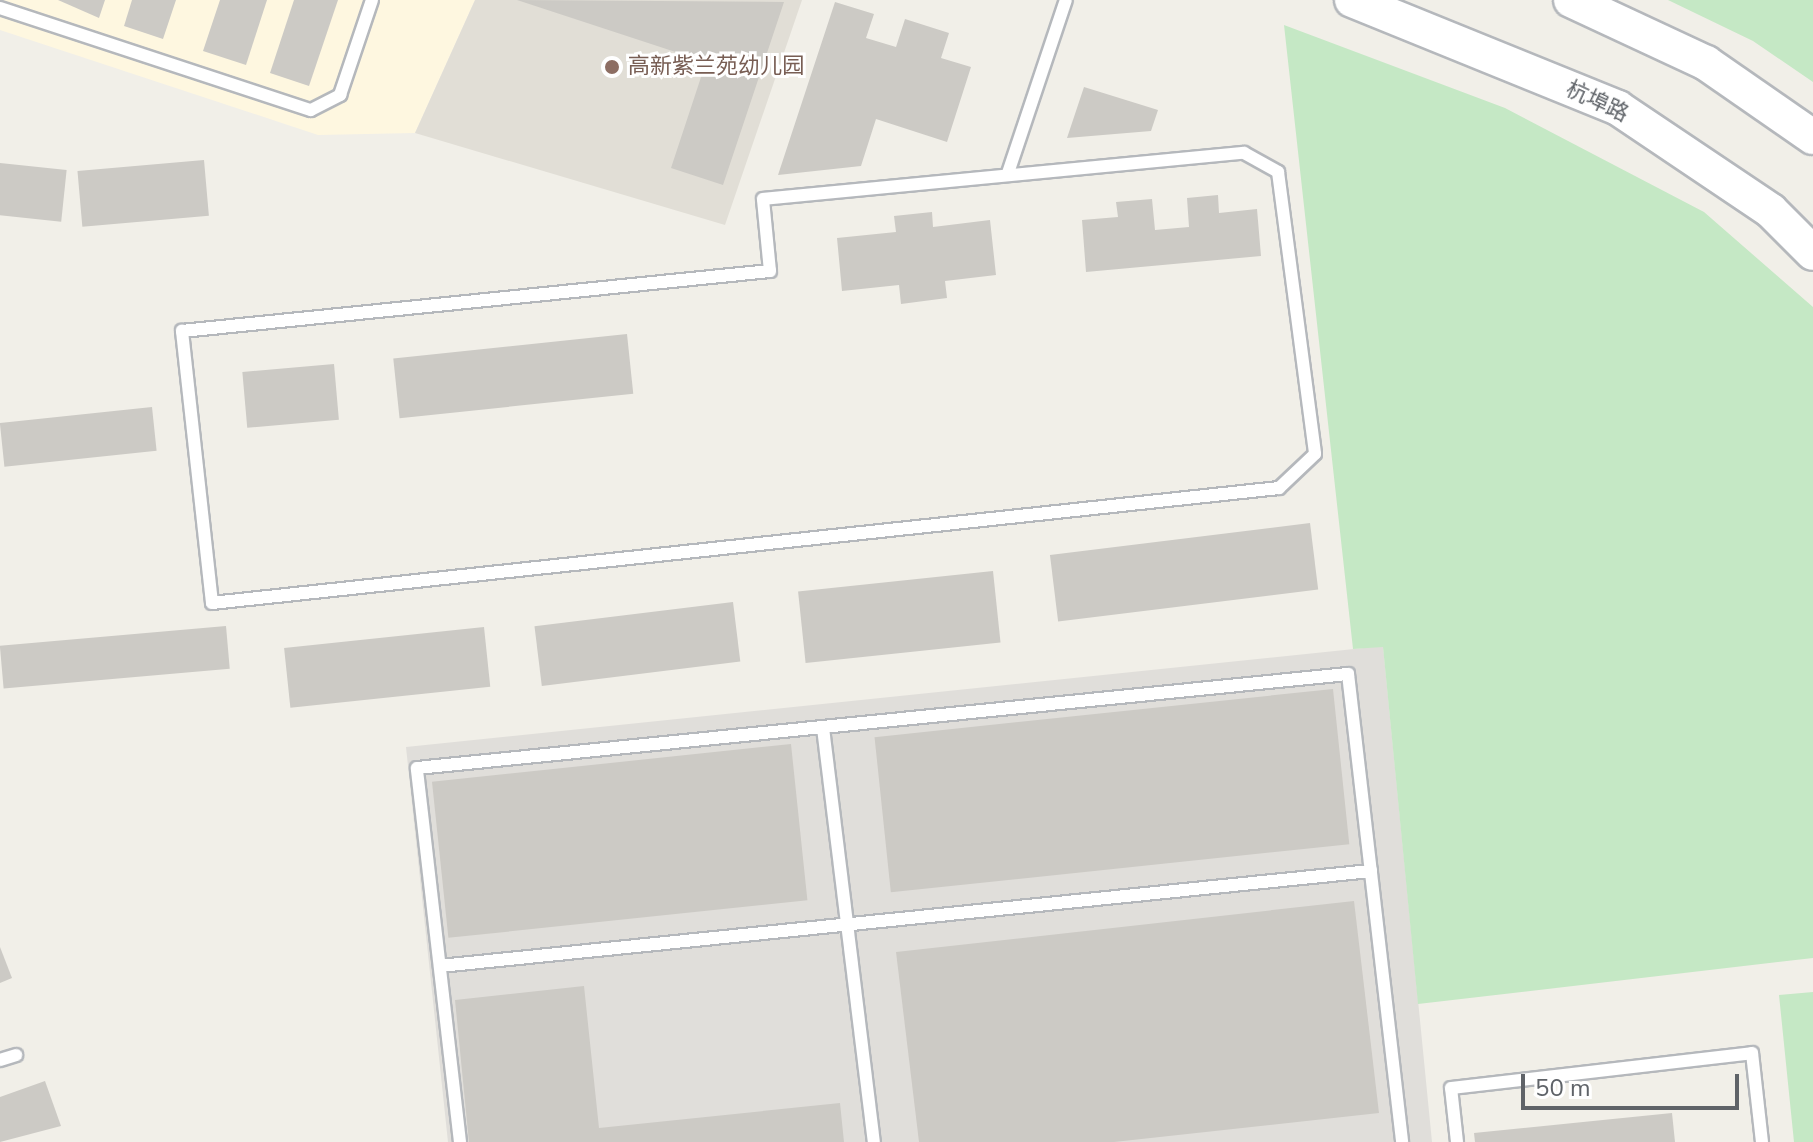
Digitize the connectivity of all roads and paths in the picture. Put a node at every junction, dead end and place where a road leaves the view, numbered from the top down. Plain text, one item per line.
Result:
1 (372, 0) edge
2 (1066, 0) edge
3 (1352, 0) edge
4 (1571, 0) edge
5 (0, 8) edge
6 (1813, 137) edge
7 (1008, 173) junction
8 (1813, 253) edge
9 (823, 728) junction
10 (1371, 871) junction
11 (847, 925) junction
12 (440, 966) junction
13 (16, 1055) dead end
14 (0, 1060) edge
15 (460, 1142) edge
16 (874, 1142) edge
17 (1402, 1142) edge
18 (1457, 1142) edge
19 (1762, 1142) edge

1 - 5 lane
2 - 7 lane
3 - 8 main road, 杭埠路
4 - 6 main road
7 - 7 lane
9 - 10 lane
9 - 11 lane
9 - 12 lane
10 - 11 lane
10 - 17 lane
11 - 12 lane
11 - 16 lane
12 - 15 lane
13 - 14 lane
18 - 19 lane

